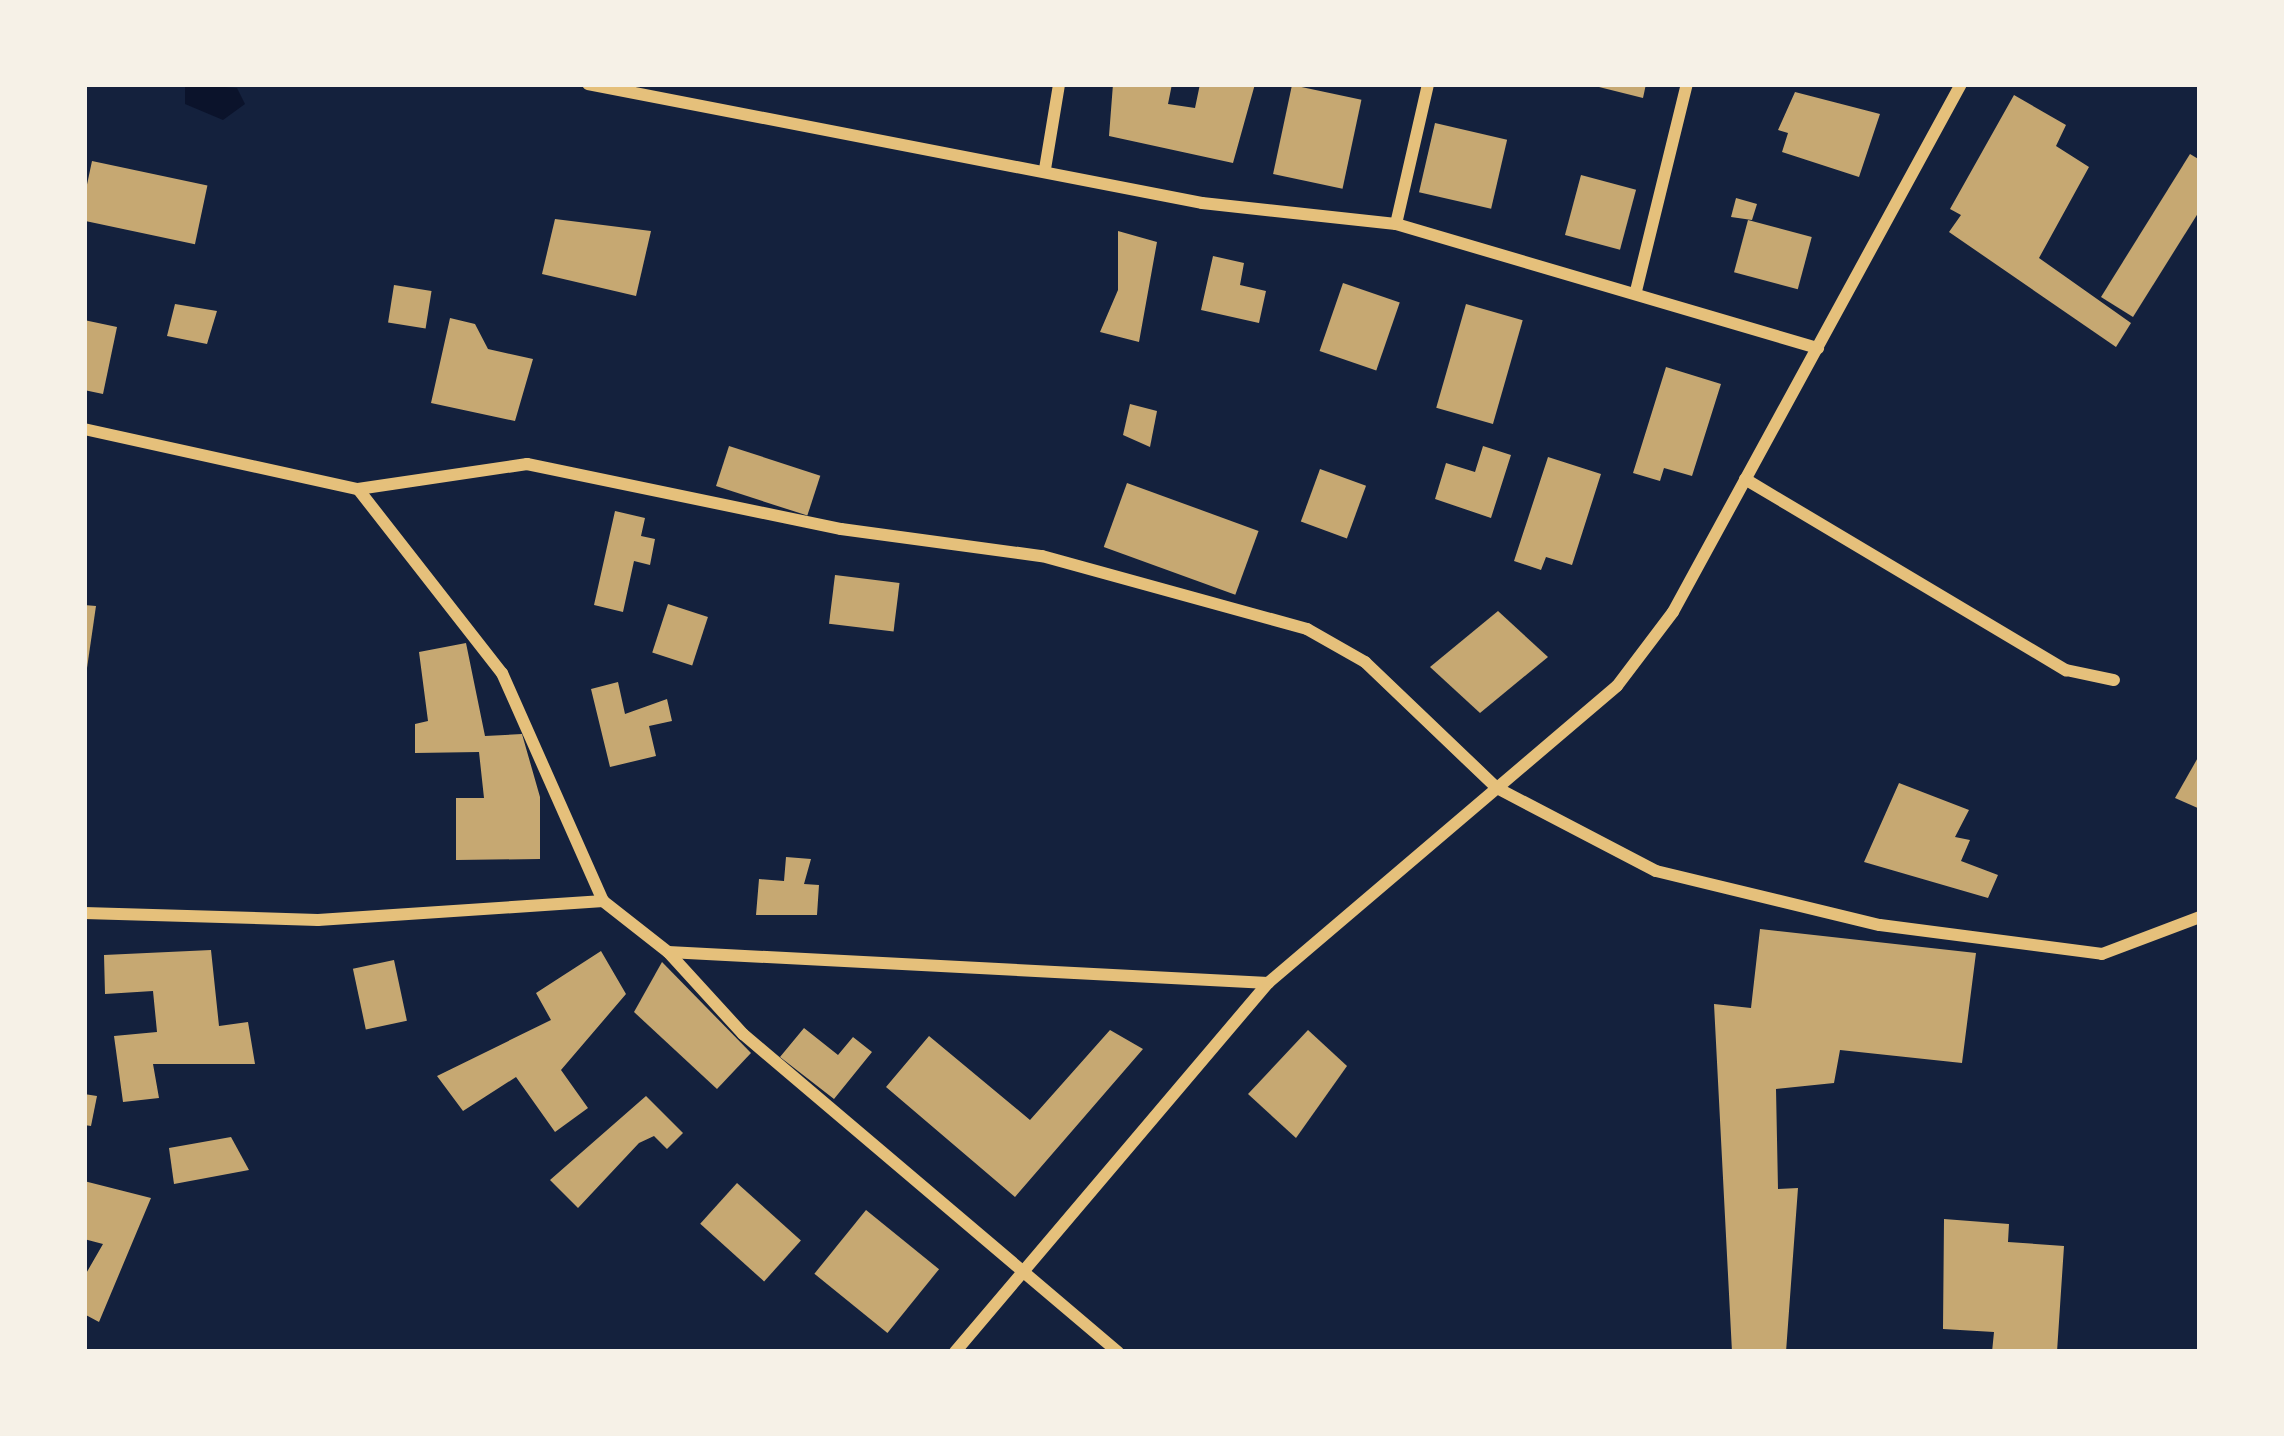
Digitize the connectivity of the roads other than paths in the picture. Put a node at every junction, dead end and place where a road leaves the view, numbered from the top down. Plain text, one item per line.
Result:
1 (588, 84) edge
2 (1059, 84) edge
3 (1428, 84) edge
4 (1687, 84) edge
5 (1961, 84) edge
6 (1045, 169) junction
7 (1396, 224) junction
8 (1636, 291) junction
9 (1818, 348) junction
10 (84, 429) edge
11 (1745, 478) junction
12 (358, 489) junction
13 (2114, 680) dead end
14 (1497, 788) junction
15 (603, 902) junction
16 (84, 913) edge
17 (2200, 917) edge
18 (668, 952) junction
19 (1268, 983) junction
20 (1024, 1270) junction
21 (955, 1352) edge
22 (1118, 1352) edge

1 - 6 street
2 - 6 street
3 - 7 street
4 - 8 street
5 - 9 street
6 - 7 street
7 - 8 street
8 - 9 street
9 - 11 street
10 - 12 street
11 - 13 street
11 - 14 street
12 - 14 street
12 - 15 street
14 - 17 street
14 - 19 street
15 - 16 street
15 - 18 street
18 - 19 street
18 - 20 street
19 - 20 street
20 - 21 street
20 - 22 street

